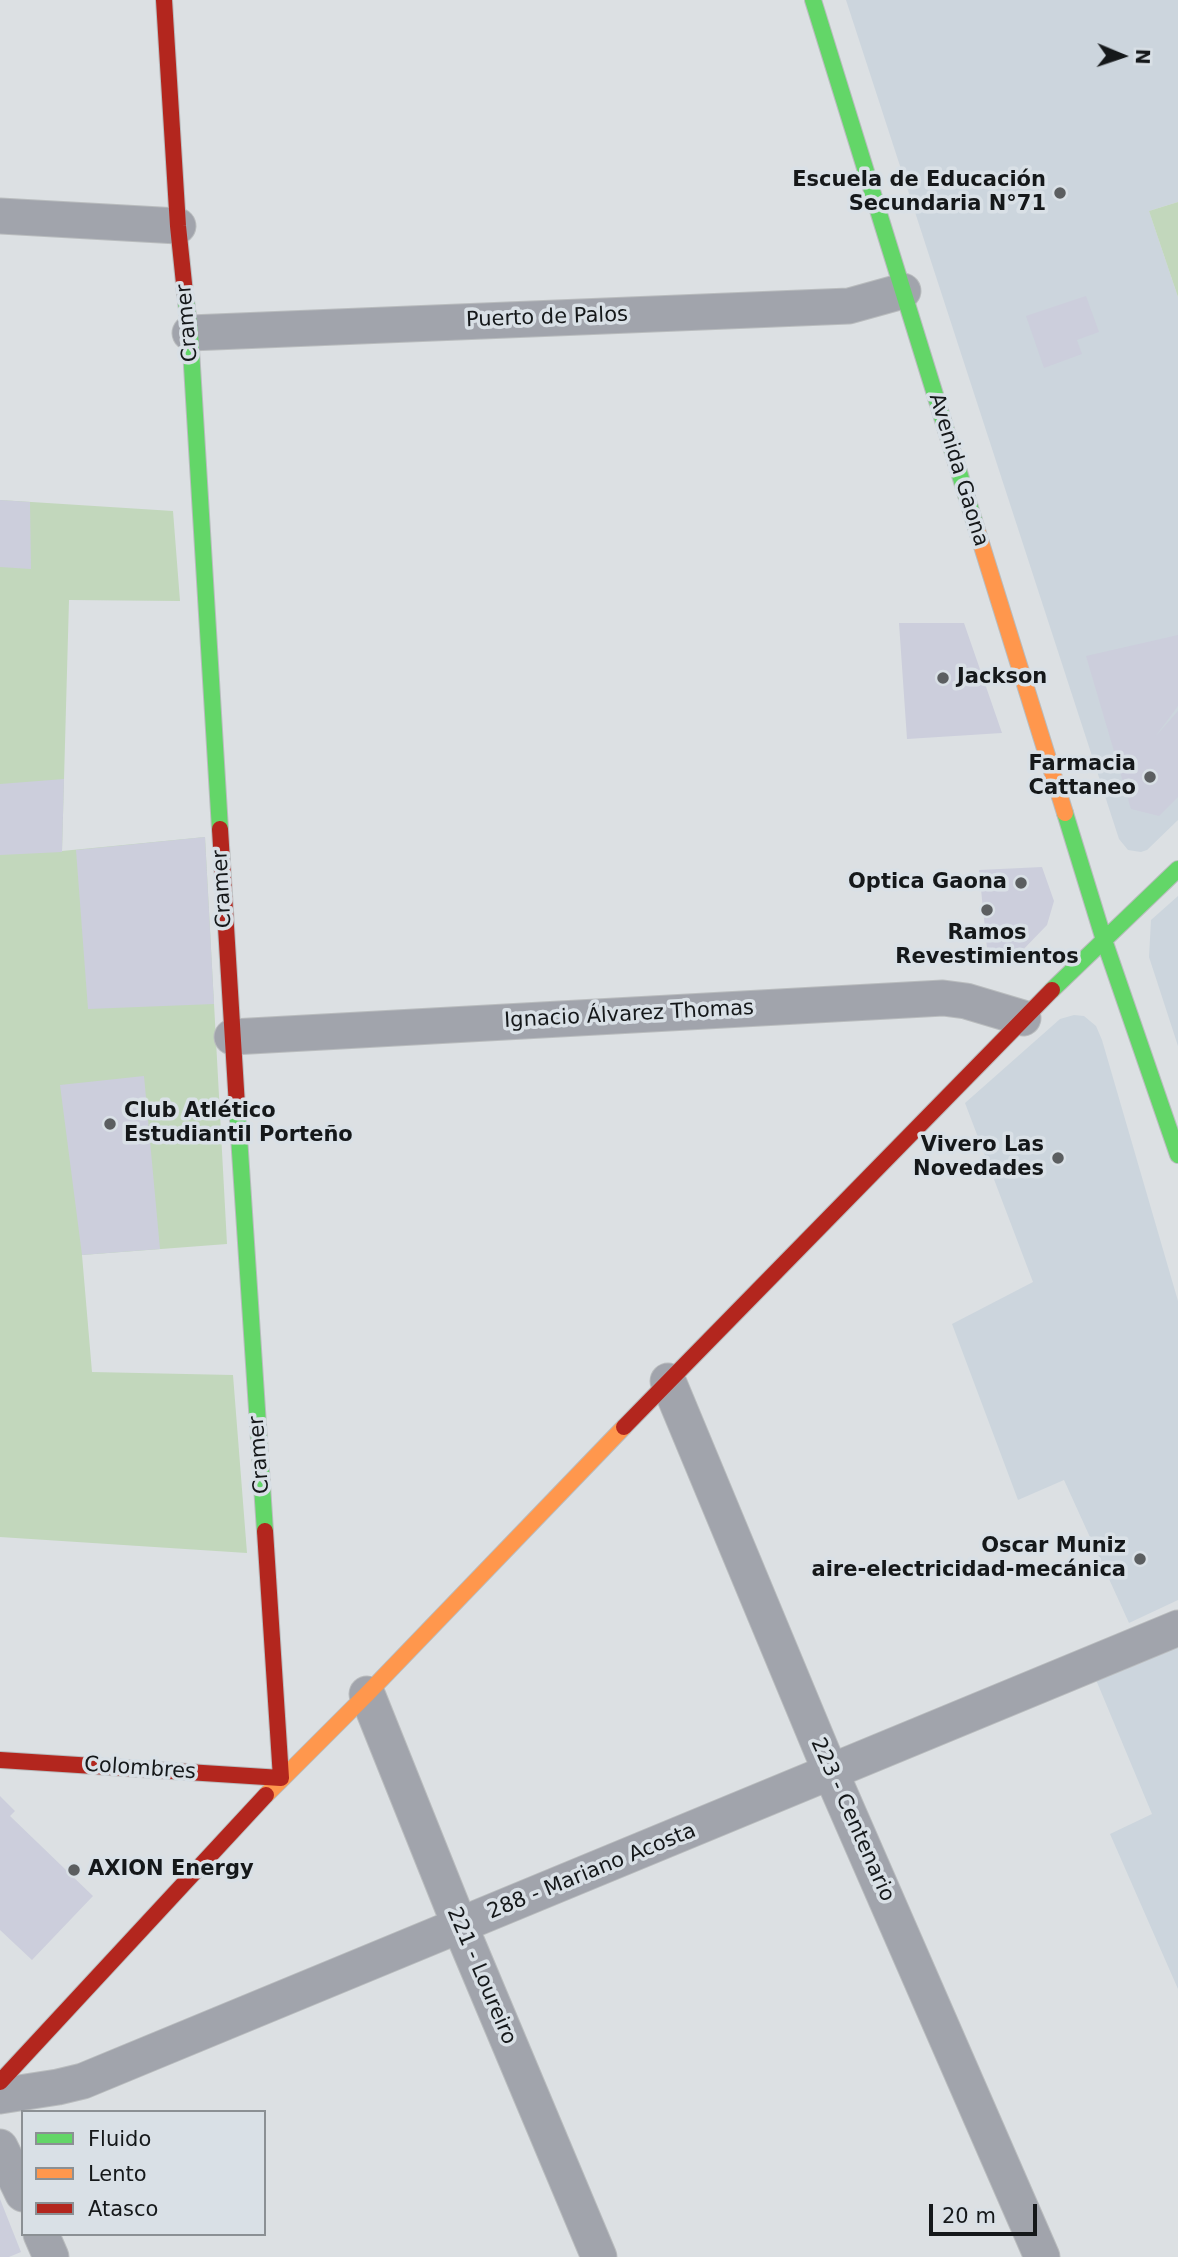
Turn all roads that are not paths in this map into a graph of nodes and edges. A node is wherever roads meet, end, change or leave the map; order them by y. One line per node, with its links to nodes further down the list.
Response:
1 (164, 0): 4 (main road, Cramer)
2 (813, 0): 5 (main road, Avenida Gaona)
3 (0, 216): 4 (street)
4 (178, 226): 6 (main road, Cramer)
5 (903, 291): 6 (street, Puerto de Palos); 8 (main road, Avenida Gaona)
6 (190, 333): 10 (main road, Cramer)
7 (1178, 869): 8 (main road)
8 (1104, 940): 9 (main road); 11 (main road, Avenida Gaona)
9 (1023, 1018): 10 (street, Ignacio Álvarez Thomas); 13 (main road)
10 (232, 1037): 18 (main road, Cramer)
11 (1170, 1104): 12 (main road, Avenida Gaona)
12 (1178, 1155)
13 (668, 1381): 15 (main road); 17 (street, 223 - Centenario)
14 (1178, 1628): 17 (street, 288 - Mariano Acosta)
15 (367, 1694): 18 (main road); 19 (street, 221 - Loureiro)
16 (0, 1759): 18 (main road, Colombres)
17 (831, 1773): 19 (street, 288 - Mariano Acosta); 27 (street, 223 - Centenario)
18 (281, 1778): 20 (main road)
19 (460, 1926): 21 (street, 288 - Mariano Acosta); 26 (street, 221 - Loureiro)
20 (0, 2082)
21 (0, 2096)
22 (0, 2147): 23 (street)
23 (21, 2190)
24 (42, 2236): 25 (street)
25 (51, 2257)
26 (599, 2257)
27 (1042, 2257)

